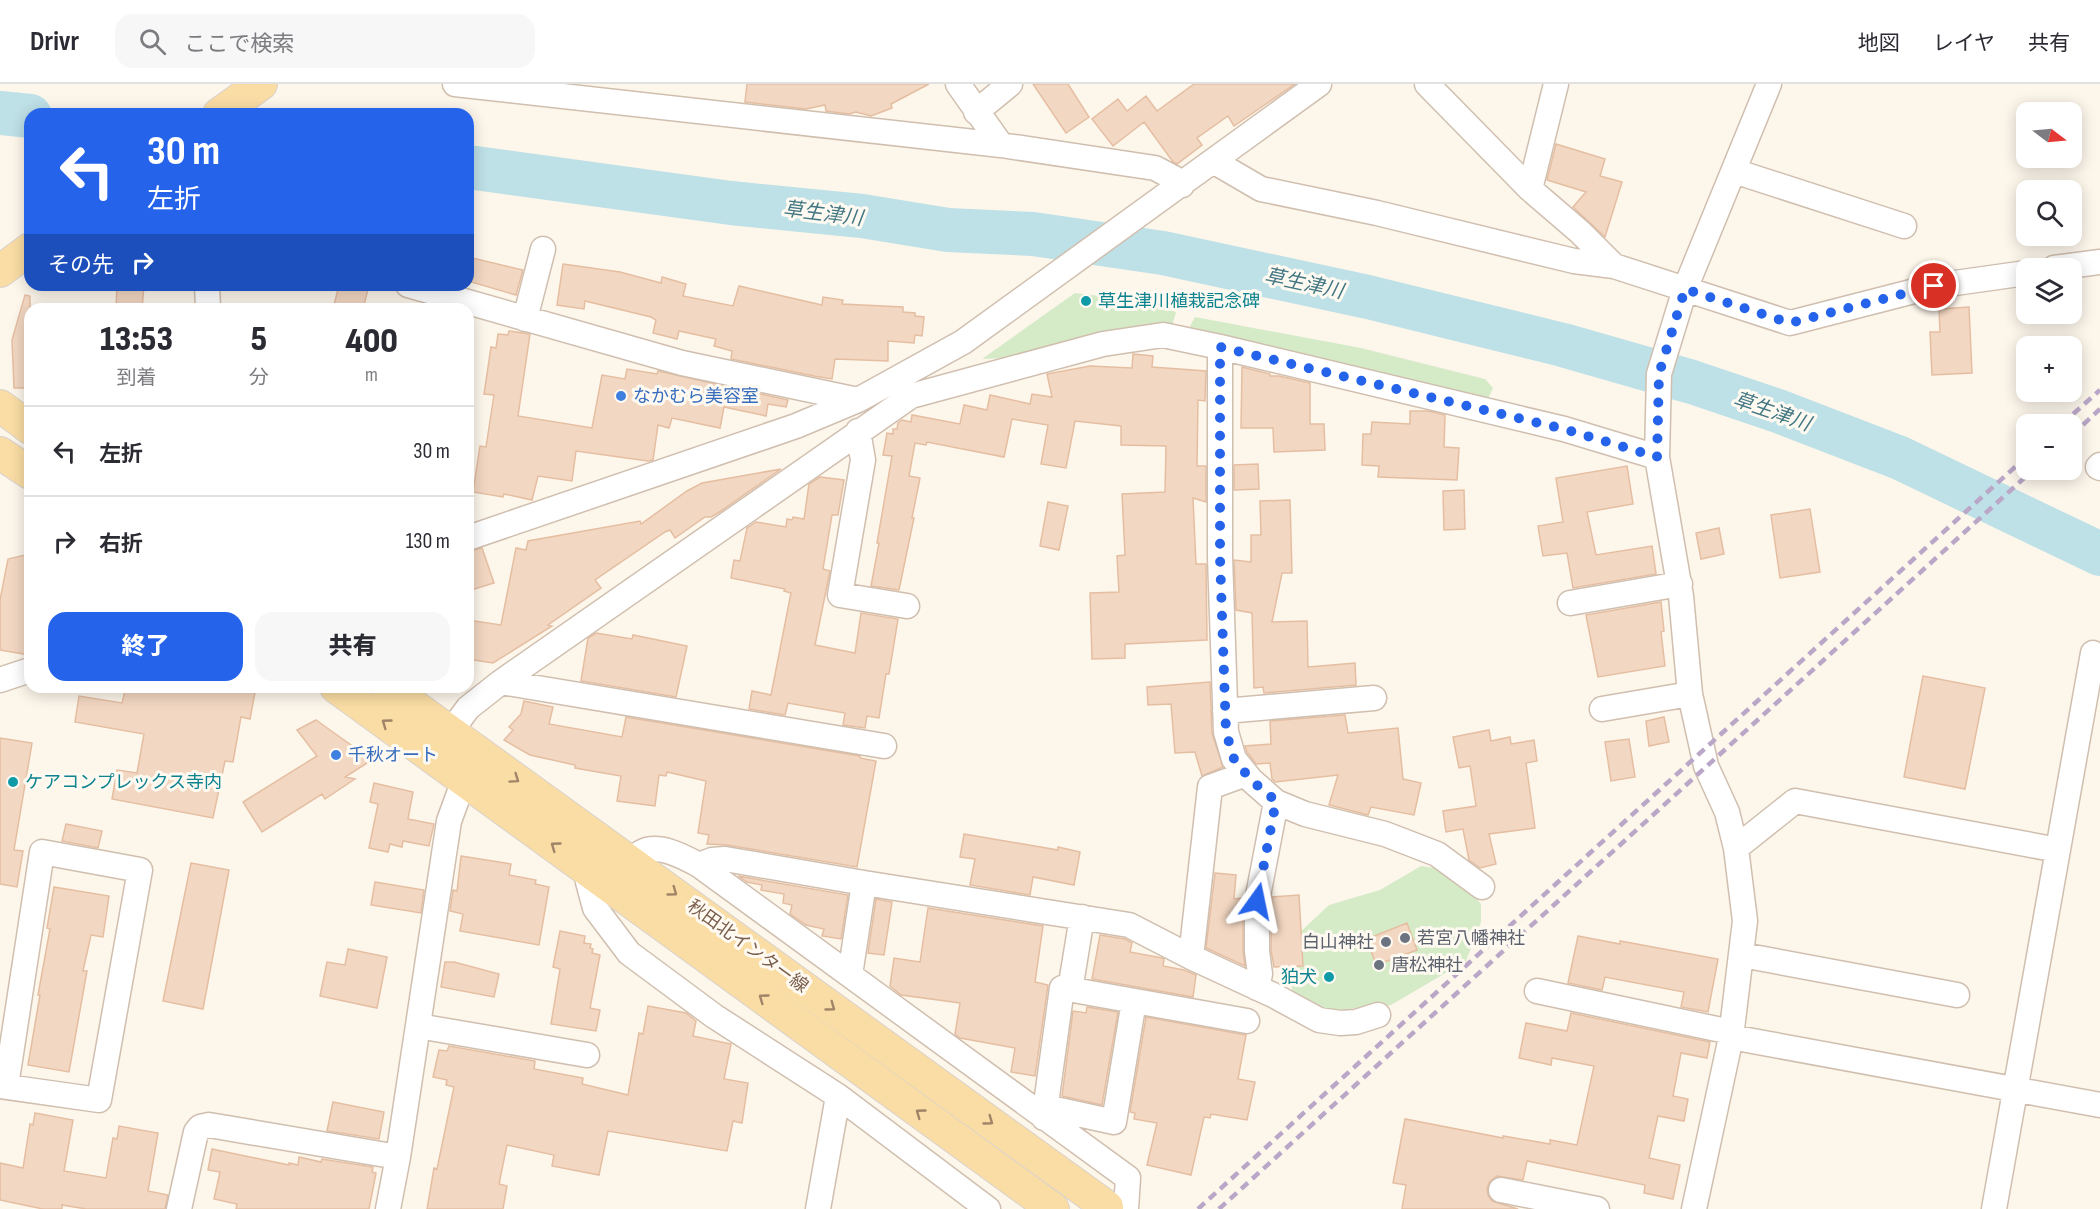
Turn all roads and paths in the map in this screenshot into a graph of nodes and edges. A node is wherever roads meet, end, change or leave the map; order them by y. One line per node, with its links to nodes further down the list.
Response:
1 (455, 84): 11 (street)
2 (958, 84): 10 (street)
3 (1010, 84): 10 (street)
4 (1319, 84): 12 (street)
5 (1427, 84): 15 (street)
6 (1556, 84): 15 (street)
7 (1769, 84): 13 (street)
8 (261, 85): 9 (main road)
9 (228, 108)
10 (976, 112): 11 (street)
11 (1001, 145): 14 (street)
12 (1213, 161): 14 (street); 21 (street)
13 (1734, 171): 16 (street); 25 (street)
14 (1178, 188): 30 (street)
15 (1530, 189): 21 (street)
16 (1904, 226)
17 (543, 249): 28 (street)
18 (24, 253): 22 (main road)
19 (2100, 262): 20 (street)
20 (2082, 264)
21 (1614, 266): 25 (street)
22 (0, 271)
23 (2016, 274): 25 (street)
24 (429, 291): 26 (street)
25 (1683, 297): 36 (street)
26 (470, 303)
27 (474, 304): 28 (street)
28 (525, 319): 32 (street)
29 (1220, 347): 31 (street); 36 (street); 52 (street)
30 (879, 388): 31 (street); 32 (street)
31 (911, 396): 35 (street)
32 (858, 400): 39 (street)
33 (0, 406): 34 (main road)
34 (24, 424)
35 (858, 431): 42 (street); 46 (street)
36 (1657, 449): 40 (street)
37 (0, 453): 38 (main road)
38 (24, 469)
39 (474, 536)
40 (1680, 585): 41 (street); 49 (street)
41 (1570, 603)
42 (907, 606)
43 (2100, 658): 61 (street)
44 (24, 672): 45 (street)
45 (0, 680)
46 (501, 682): 53 (street); 54 (street)
47 (344, 693): 56 (main road, 秋田北インター線, one-way to 47)
48 (396, 693): 53 (main road, 秋田北インター線)
49 (1690, 694): 51 (street); 60 (street)
50 (1374, 698): 52 (street)
51 (1602, 709)
52 (1225, 711): 57 (street)
53 (450, 732): 55 (main road, 秋田北インター線); 56 (street)
54 (884, 746)
55 (480, 754): 58 (street); 62 (main road, 秋田北インター線, one-way to 62)
56 (433, 757): 58 (main road, 秋田北インター線)
57 (1246, 774): 59 (street); 69 (street)
58 (464, 780): 64 (main road, 秋田北インター線, one-way to 58); 78 (street)
59 (1276, 801): 66 (street); 71 (street)
60 (1736, 848): 61 (street); 68 (street)
61 (2058, 850): 82 (street)
62 (630, 861): 63 (street); 88 (main road, 秋田北インター線, one-way to 88)
63 (699, 865): 65 (street); 70 (street)
64 (588, 870): 83 (street); 93 (main road, 秋田北インター線, one-way to 64)
65 (864, 883): 67 (street); 70 (street)
66 (1482, 887)
67 (1082, 917): 69 (street); 72 (street)
68 (1742, 955): 74 (street); 79 (street)
69 (1191, 957): 71 (street)
70 (850, 975): 85 (street)
71 (1257, 988): 76 (street)
72 (1070, 990): 75 (street); 85 (street)
73 (1537, 991): 79 (street)
74 (1957, 995)
75 (1134, 1001): 77 (street); 85 (street)
76 (1378, 1015)
77 (1247, 1021)
78 (418, 1026): 80 (street); 86 (street)
79 (1731, 1034): 82 (street); 95 (street)
80 (587, 1054)
81 (3, 1086): 81 (street)
82 (2016, 1088): 84 (street); 96 (street)
83 (838, 1096): 91 (street); 92 (street)
84 (2100, 1104)
85 (1045, 1112): 88 (street)
86 (398, 1157): 89 (street); 90 (street)
87 (1501, 1190): 94 (street)
88 (1116, 1208)
89 (179, 1209)
90 (388, 1209)
91 (818, 1209)
92 (988, 1209)
93 (1053, 1209)
94 (1597, 1209)
95 (1694, 1209)
96 (1994, 1209)

